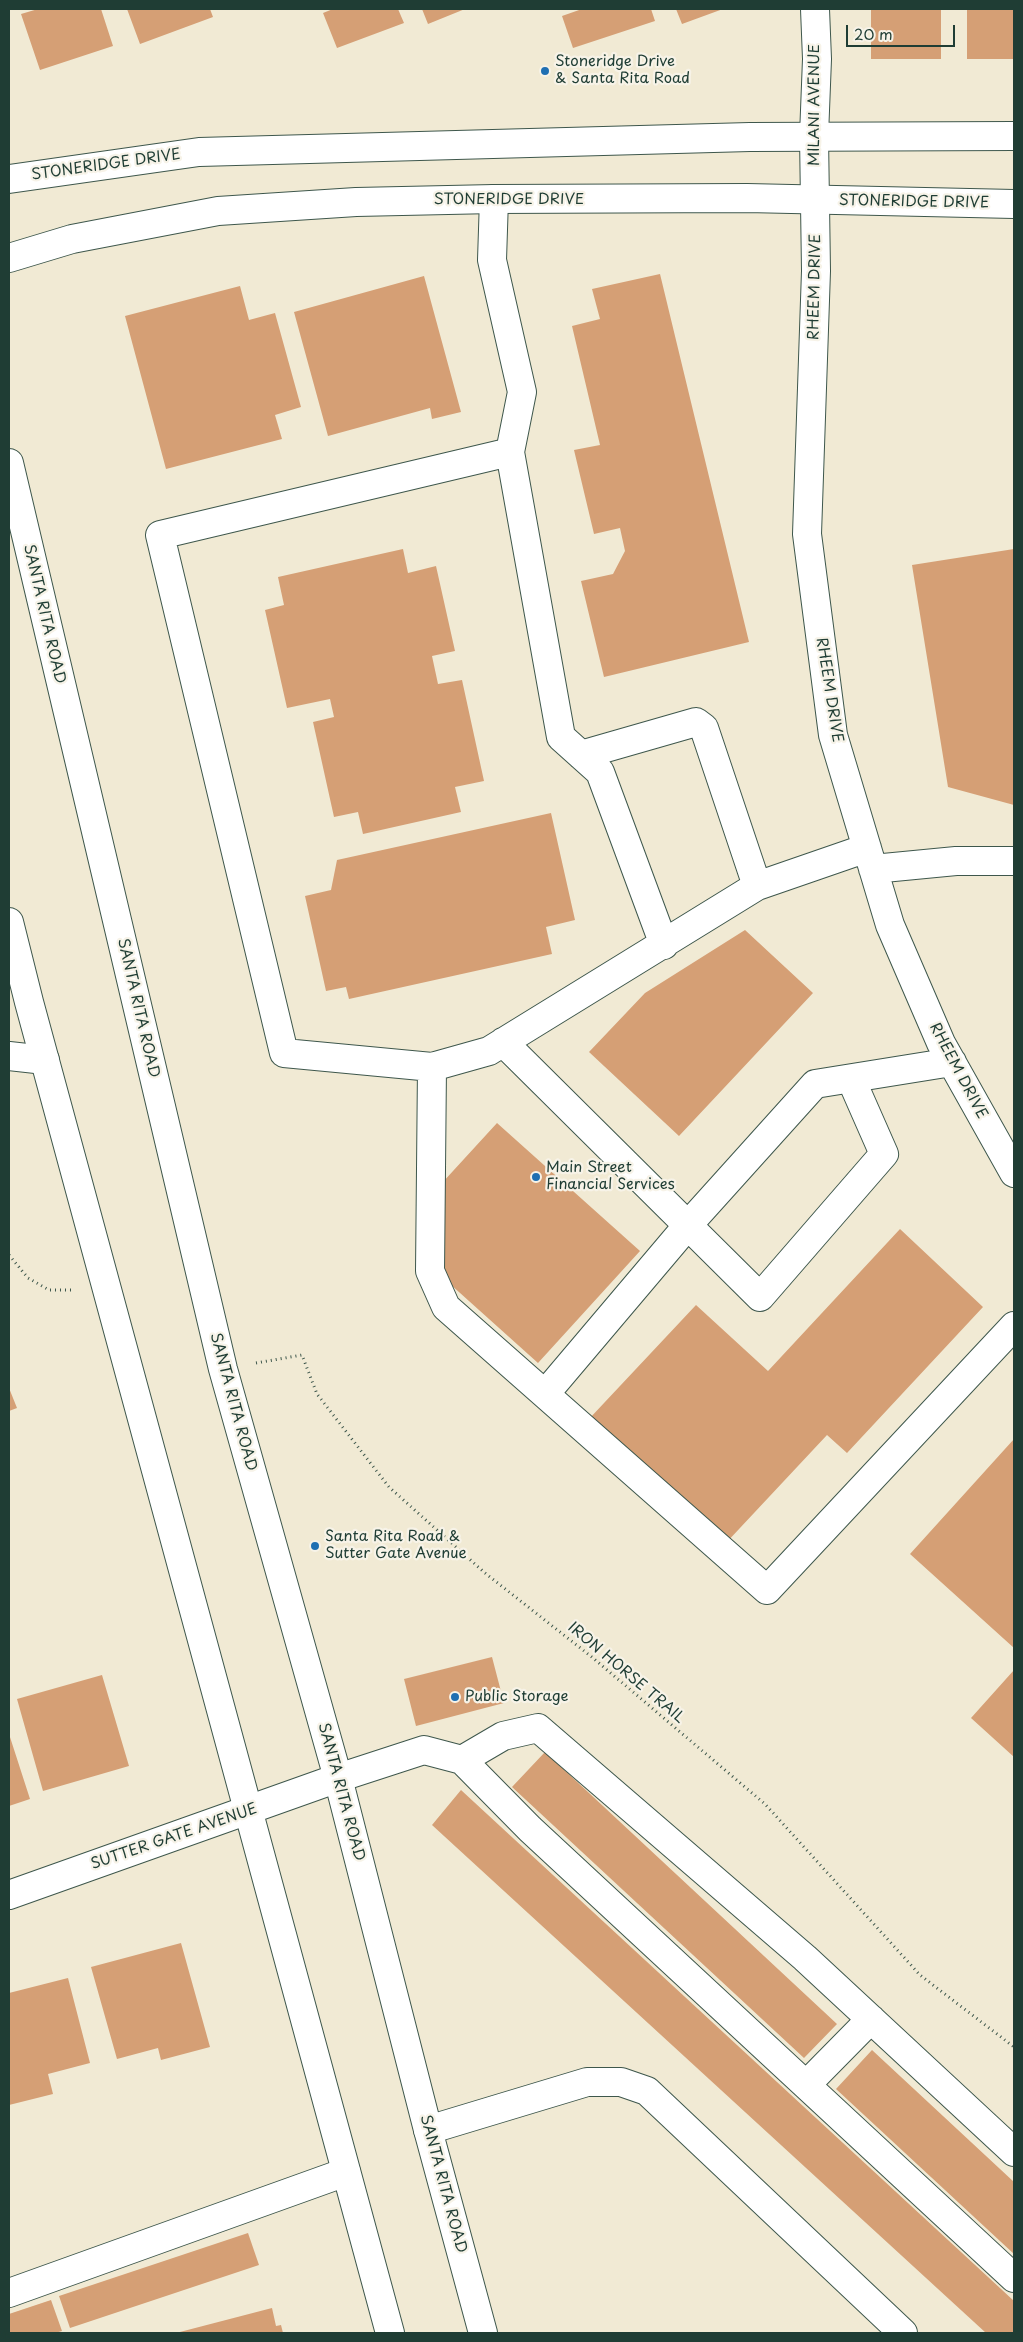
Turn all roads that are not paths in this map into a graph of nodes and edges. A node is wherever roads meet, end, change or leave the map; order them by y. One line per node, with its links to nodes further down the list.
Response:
1 (815, 9): 2 (main road, MILANI AVENUE)
2 (814, 136): 3 (main road, STONERIDGE DRIVE); 4 (main road, STONERIDGE DRIVE); 6 (main road, MILANI AVENUE)
3 (1014, 136)
4 (9, 179)
5 (494, 199): 6 (main road, STONERIDGE DRIVE); 8 (main road, STONERIDGE DRIVE); 9 (main road)
6 (815, 201): 7 (main road, STONERIDGE DRIVE); 12 (main road, RHEEM DRIVE)
7 (1014, 204)
8 (9, 258)
9 (510, 452): 11 (main road); 21 (main road)
10 (9, 463): 28 (main road, SANTA RITA ROAD)
11 (581, 755): 14 (main road); 16 (main road)
12 (870, 858): 13 (main road); 14 (main road); 20 (main road, RHEEM DRIVE)
13 (1014, 861)
14 (756, 886): 16 (main road)
15 (9, 922): 19 (main road)
16 (664, 945): 17 (main road)
17 (503, 1042): 21 (main road); 24 (main road)
18 (9, 1056): 19 (main road)
19 (45, 1060): 29 (main road)
20 (952, 1062): 22 (main road); 23 (main road, RHEEM DRIVE)
21 (432, 1067): 26 (main road)
22 (851, 1079): 24 (main road); 24 (main road)
23 (1011, 1161)
24 (688, 1225): 26 (main road)
25 (1014, 1326): 26 (main road)
26 (545, 1394)
27 (462, 1760): 28 (main road, SUTTER GATE AVENUE); 31 (main road); 32 (main road)
28 (338, 1778): 29 (main road, SUTTER GATE AVENUE); 33 (main road, SANTA RITA ROAD)
29 (248, 1811): 30 (main road, SUTTER GATE AVENUE); 35 (main road)
30 (9, 1895)
31 (871, 2019): 32 (main road); 34 (main road)
32 (806, 2085): 36 (main road)
33 (428, 2130): 39 (main road, SANTA RITA ROAD); 40 (main road)
34 (1014, 2152)
35 (346, 2172): 37 (main road); 38 (main road)
36 (1014, 2278)
37 (9, 2292)
38 (390, 2333)
39 (483, 2333)
40 (903, 2333)

